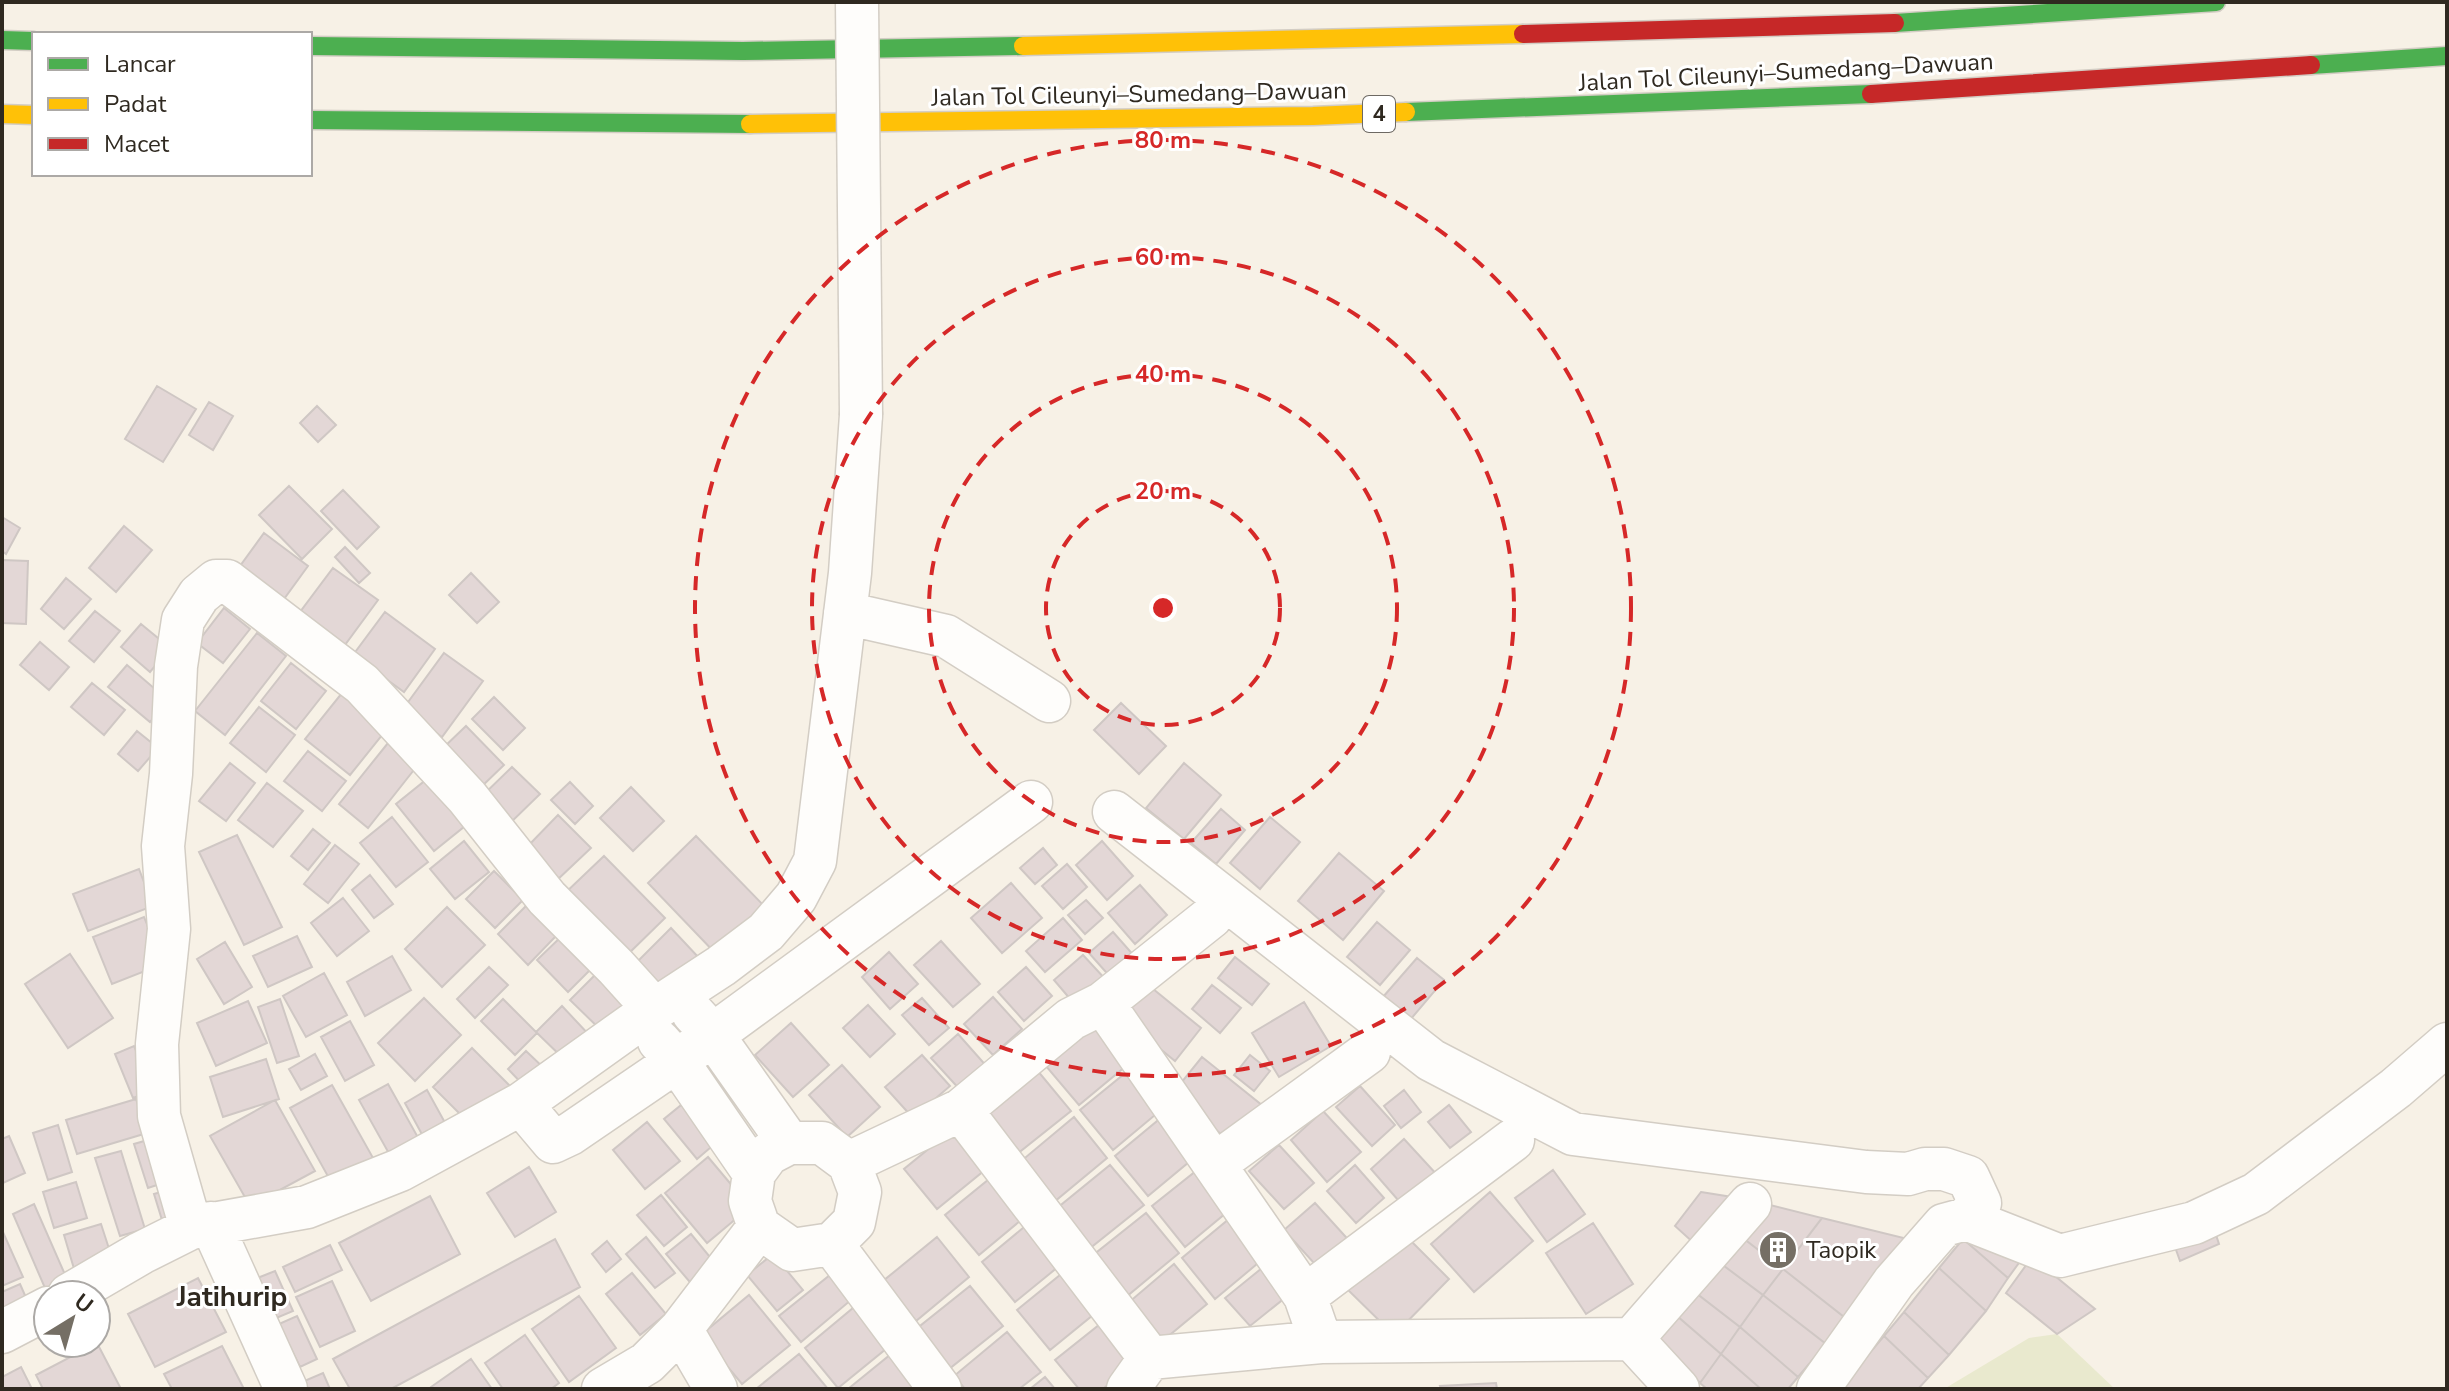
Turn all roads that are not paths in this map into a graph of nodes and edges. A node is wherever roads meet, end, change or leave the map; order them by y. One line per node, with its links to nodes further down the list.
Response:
1 (857, 2): 10 (street, bridge)
2 (2216, 2): 5 (highway, Jalan Tol Cileunyi–Sumedang–Dawuan)
3 (2, 40): 4 (highway)
4 (32, 41)
5 (312, 46)
6 (2447, 56): 9 (highway, Jalan Tol Cileunyi–Sumedang–Dawuan / 4)
7 (2, 114): 8 (highway)
8 (32, 115)
9 (312, 120)
10 (845, 613): 11 (street); 16 (street)
11 (1049, 701)
12 (1031, 802): 17 (street)
13 (1114, 812): 29 (street)
14 (1211, 917): 15 (street)
15 (1103, 1003): 22 (street); 26 (street)
16 (656, 1008): 17 (street); 20 (street); 21 (street); 30 (street)
17 (712, 1034): 20 (street); 24 (street)
18 (2447, 1044): 29 (street)
19 (1369, 1052): 26 (street)
20 (677, 1061): 21 (street); 27 (street)
21 (521, 1104): 30 (street)
22 (961, 1110): 25 (street); 40 (street)
23 (1513, 1140): 34 (street)
24 (789, 1143): 25 (street); 27 (street)
25 (849, 1163): 32 (street)
26 (1215, 1164): 34 (street)
27 (754, 1173): 31 (street)
28 (1750, 1204): 38 (street)
29 (1966, 1219): 47 (street)
30 (201, 1225): 33 (street); 42 (street)
31 (759, 1227): 32 (street); 36 (street)
32 (832, 1244): 45 (street)
33 (96, 1279)
34 (1305, 1296): 39 (street)
35 (32, 1316): 37 (street)
36 (681, 1329): 41 (street); 44 (street)
37 (2, 1332)
38 (1632, 1339): 39 (street); 46 (street)
39 (1321, 1342): 40 (street)
40 (1139, 1374)
41 (654, 1376): 43 (street)
42 (286, 1389)
43 (603, 1389)
44 (716, 1389)
45 (940, 1389)
46 (1678, 1389)
47 (1818, 1389)

